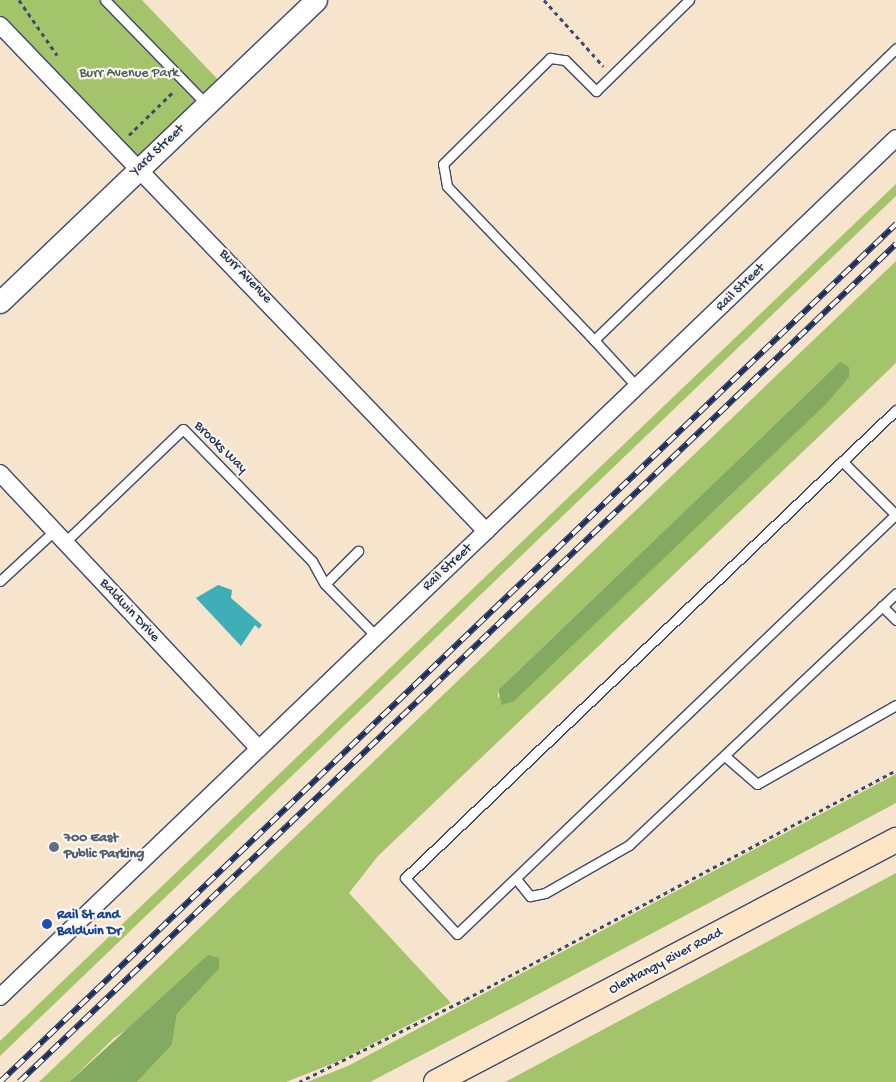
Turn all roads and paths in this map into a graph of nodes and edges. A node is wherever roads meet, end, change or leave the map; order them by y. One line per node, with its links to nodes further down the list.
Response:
1 (18, 0): 8 (path)
2 (105, 0): 10 (lane)
3 (316, 0): 11 (street, Yard Street)
4 (544, 0): 9 (path)
5 (690, 0): 9 (lane)
6 (0, 26): 15 (street, Burr Avenue)
7 (896, 48): 18 (lane)
8 (59, 58)
9 (612, 76): 18 (lane)
10 (183, 82): 11 (lane); 13 (path)
11 (207, 105): 16 (street, Yard Street)
12 (126, 126): 13 (path)
13 (132, 132): 15 (path)
14 (896, 138): 19 (street, Rail Street)
15 (115, 146): 16 (street, Burr Avenue)
16 (140, 169): 17 (street, Yard Street); 24 (street, Burr Avenue)
17 (0, 302)
18 (594, 340): 19 (lane)
19 (639, 388): 24 (street, Rail Street)
20 (896, 410): 21 (lane)
21 (842, 461): 23 (lane); 38 (lane)
22 (0, 474): 25 (street, Baldwin Drive)
23 (896, 515): 38 (lane)
24 (486, 532): 32 (street, Rail Street)
25 (59, 537): 27 (lane); 28 (lane, Brooks Way); 34 (street, Baldwin Drive)
26 (358, 551): 28 (lane)
27 (0, 581)
28 (325, 584): 32 (lane)
29 (896, 594): 30 (lane)
30 (882, 606): 31 (lane); 35 (lane)
31 (896, 620)
32 (376, 636): 34 (street, Rail Street)
33 (896, 704): 35 (lane)
34 (259, 749): 39 (street, Rail Street)
35 (726, 757): 38 (lane)
36 (896, 770): 40 (path)
37 (896, 840): 41 (main road, Olentangy River Road)
38 (517, 880)
39 (0, 997)
40 (299, 1082)
41 (436, 1082)

